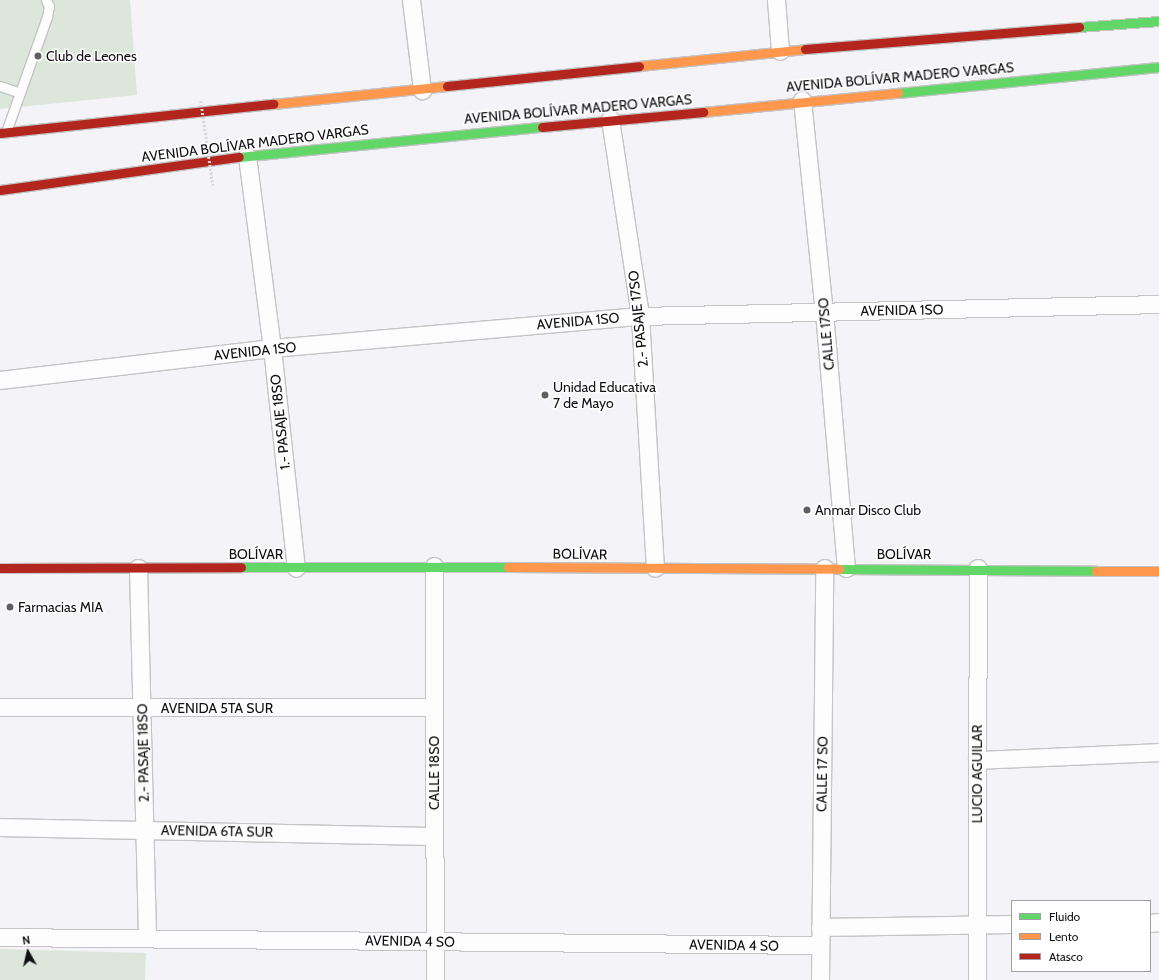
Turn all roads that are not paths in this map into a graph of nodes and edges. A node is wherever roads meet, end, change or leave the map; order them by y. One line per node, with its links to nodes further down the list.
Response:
1 (46, 0): 9 (lane)
2 (411, 0): 8 (street)
3 (776, 0): 5 (street)
4 (1159, 21): 5 (main road)
5 (780, 51): 8 (main road)
6 (1159, 67): 10 (main road, AVENIDA BOLÍVAR MADERO VARGAS)
7 (0, 86): 9 (lane)
8 (422, 90): 12 (main road)
9 (20, 93): 12 (lane)
10 (802, 100): 11 (main road, AVENIDA BOLÍVAR MADERO VARGAS); 16 (street, CALLE 17SO)
11 (610, 119): 13 (main road, AVENIDA BOLÍVAR MADERO VARGAS); 17 (street, 2.- PASAJE 17SO)
12 (3, 132)
13 (247, 156): 14 (main road, AVENIDA BOLÍVAR MADERO VARGAS); 18 (street, 1.- PASAJE 18SO)
14 (0, 190)
15 (1159, 304): 16 (street, AVENIDA 1SO)
16 (824, 312): 17 (street, AVENIDA 1SO); 26 (street, CALLE 17SO)
17 (640, 316): 18 (street, AVENIDA 1SO); 24 (street, 2.- PASAJE 17SO)
18 (272, 348): 19 (street, AVENIDA 1SO); 23 (street, 1.- PASAJE 18SO)
19 (0, 380)
20 (434, 566): 23 (main road, BOLÍVAR); 24 (main road, BOLÍVAR); 30 (street, CALLE 18SO)
21 (0, 568): 22 (main road, BOLÍVAR)
22 (138, 568): 23 (main road, BOLÍVAR); 31 (street, 2.- PASAJE 18SO)
23 (296, 568)
24 (655, 568): 25 (main road, BOLÍVAR)
25 (824, 568): 26 (main road, BOLÍVAR); 39 (street, CALLE 17 SO)
26 (846, 568): 27 (main road, BOLÍVAR)
27 (978, 568): 28 (main road, BOLÍVAR); 33 (street, LUCIO AGUILAR)
28 (1159, 571)
29 (0, 707): 31 (street, AVENIDA 5TA SUR)
30 (434, 707): 31 (street, AVENIDA 5TA SUR); 36 (street, CALLE 18SO)
31 (142, 709): 35 (street, 2.- PASAJE 18SO)
32 (1159, 752): 33 (street)
33 (977, 760): 38 (street, LUCIO AGUILAR)
34 (0, 827): 35 (street, AVENIDA 6TA SUR)
35 (144, 830): 36 (street, AVENIDA 6TA SUR); 41 (street, 2.- PASAJE 18SO)
36 (434, 836): 42 (street, CALLE 18SO)
37 (1011, 924): 38 (street)
38 (977, 925): 39 (street); 46 (street, LUCIO AGUILAR)
39 (820, 927): 43 (street, CALLE 17 SO)
40 (0, 936): 41 (street, AVENIDA 4 SO)
41 (147, 938): 42 (street, AVENIDA 4 SO)
42 (435, 941): 43 (street, AVENIDA 4 SO); 44 (street, CALLE 18SO)
43 (820, 945): 45 (street, CALLE 17 SO)
44 (435, 980)
45 (820, 980)
46 (977, 980)

